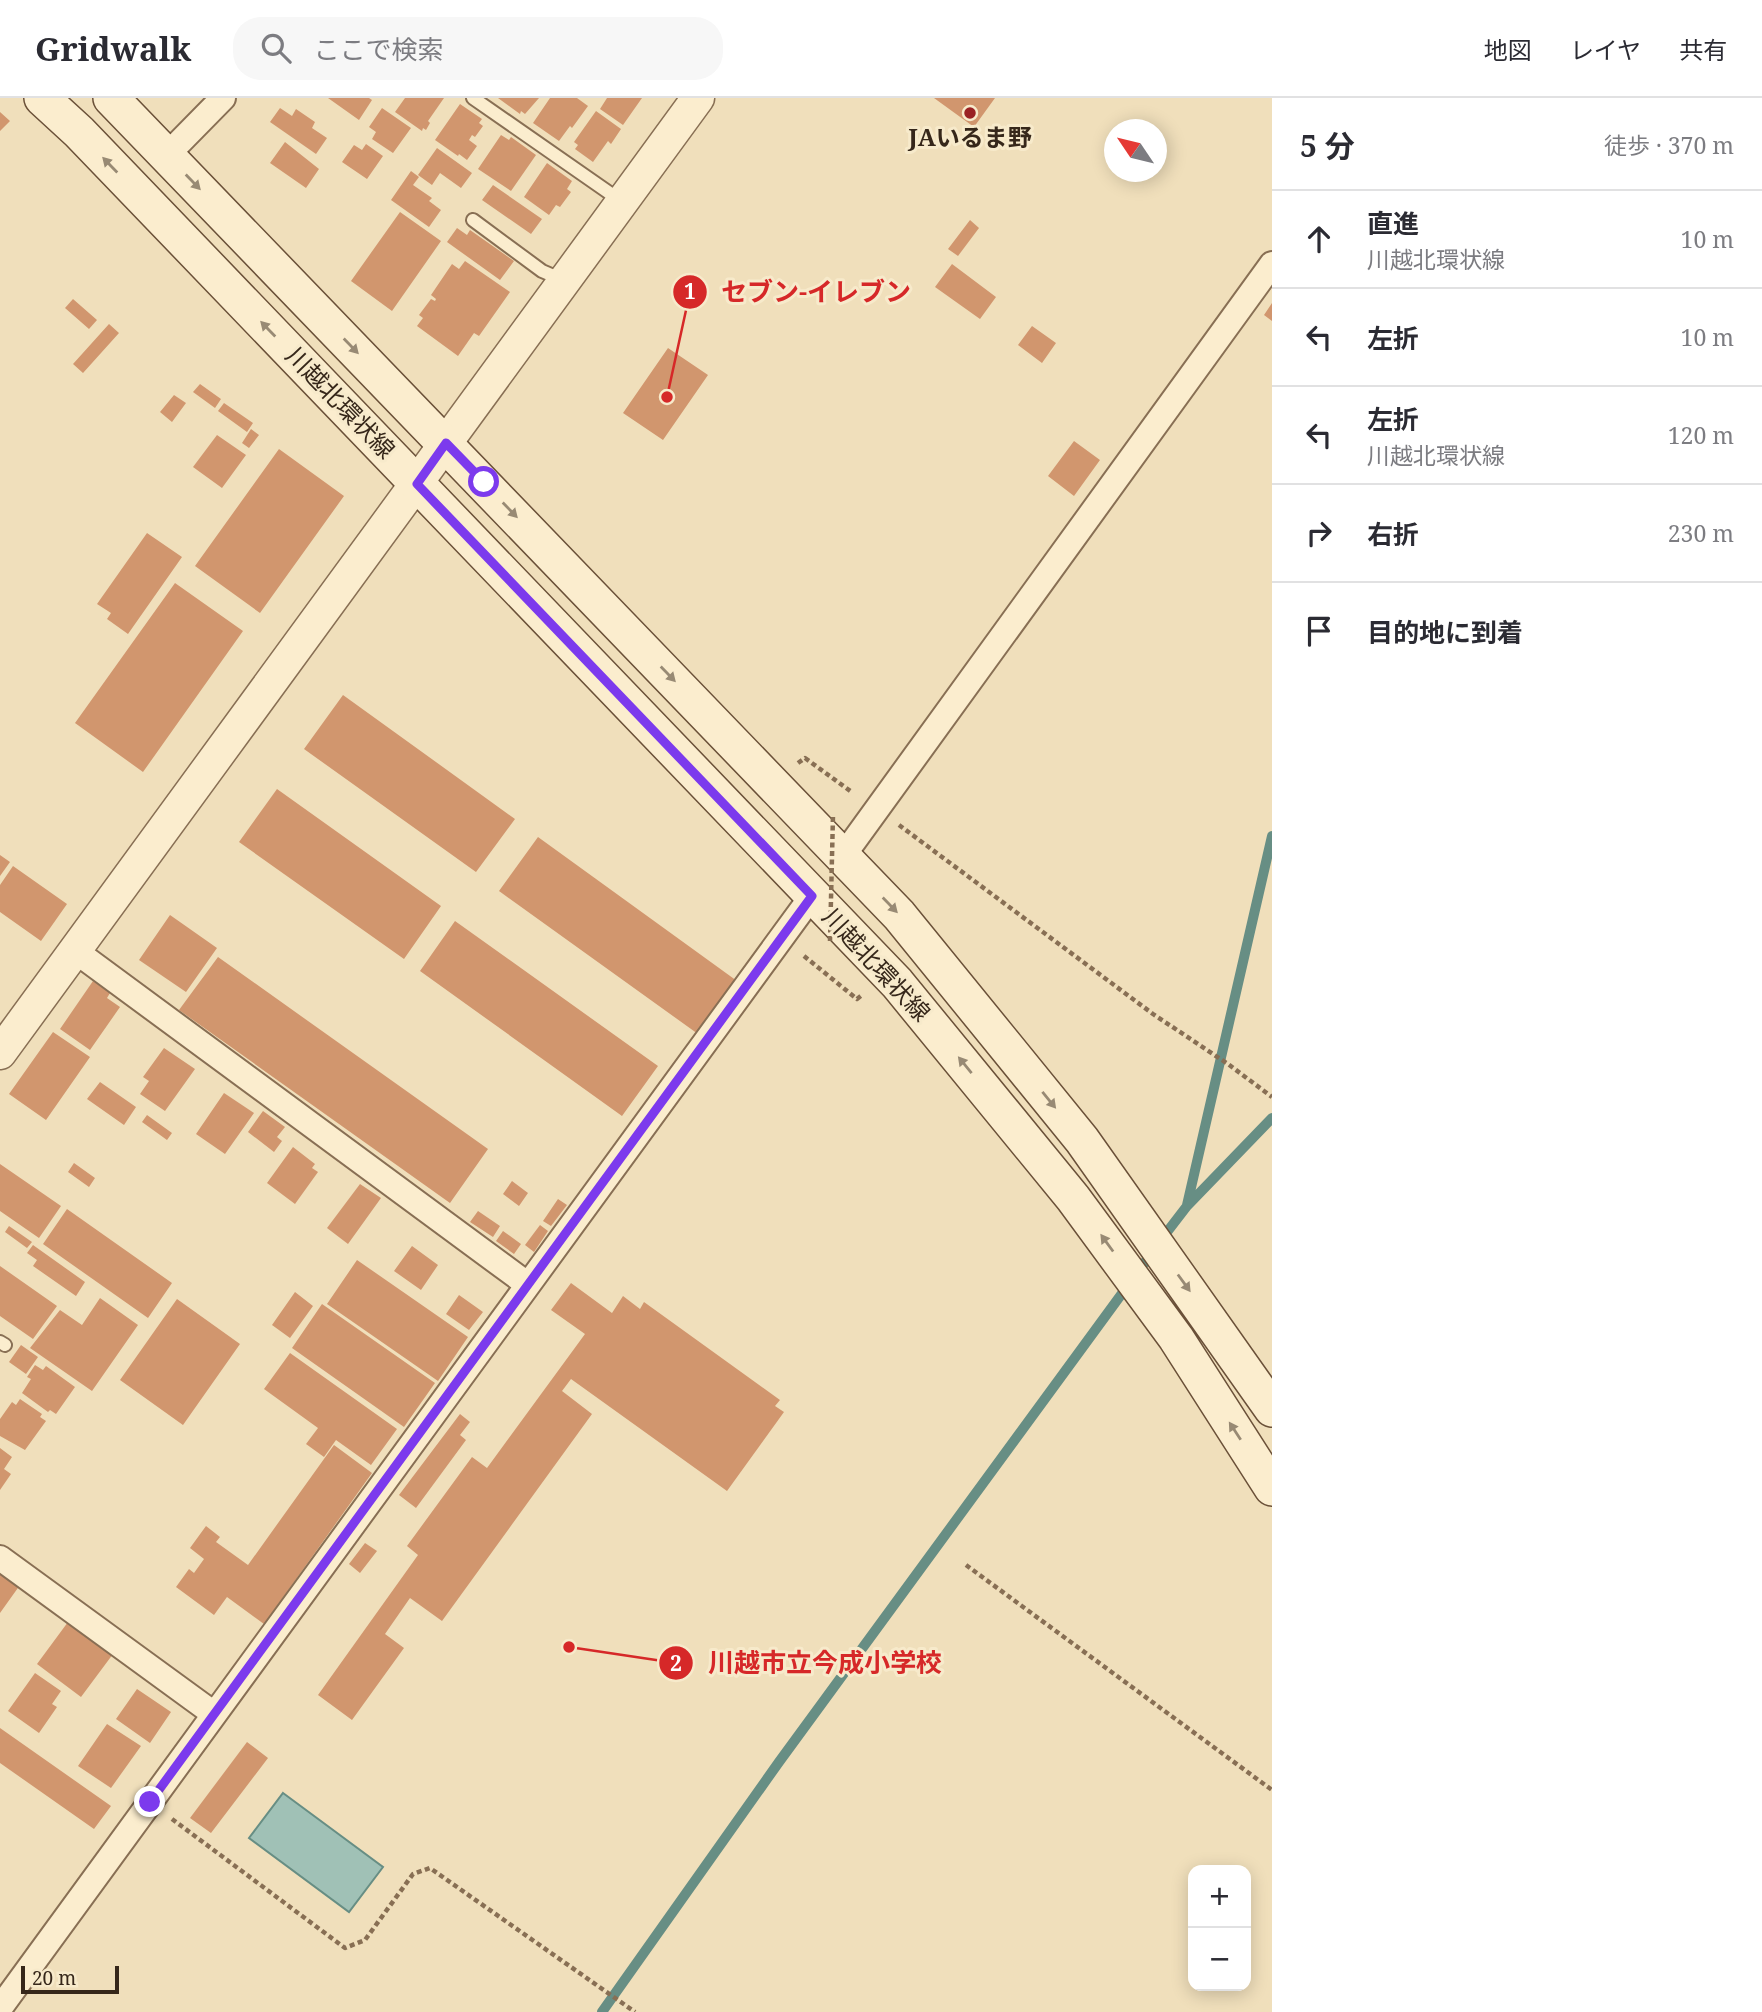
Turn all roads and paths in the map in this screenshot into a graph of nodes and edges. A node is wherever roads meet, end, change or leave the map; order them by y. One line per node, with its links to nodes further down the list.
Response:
1 (42, 98): 12 (main road, 川越北環状線, one-way to 1)
2 (111, 98): 6 (main road, 川越北環状線)
3 (223, 98): 6 (street)
4 (473, 98): 7 (lane)
5 (695, 99): 7 (street)
6 (167, 155): 11 (main road, 川越北環状線, one-way to 11)
7 (621, 201): 10 (street)
8 (473, 220): 10 (lane)
9 (1272, 264): 14 (street)
10 (563, 280): 11 (street)
11 (446, 443): 12 (street); 16 (main road, 川越北環状線, one-way to 16)
12 (417, 484): 17 (main road, 川越北環状線); 19 (street)
13 (805, 758): 14 (path)
14 (868, 803): 16 (street); 23 (path)
15 (833, 815): 18 (path, bridge)
16 (843, 856): 25 (main road, 川越北環状線, one-way to 25)
17 (812, 896): 24 (street); 26 (main road, 川越北環状線, one-way to 17)
18 (830, 941)
19 (74, 950): 22 (street); 24 (street)
20 (804, 956): 21 (path)
21 (857, 999)
22 (0, 1053)
23 (1272, 1097)
24 (527, 1284): 29 (street)
25 (1272, 1409)
26 (1272, 1488)
27 (0, 1558): 29 (street)
28 (966, 1565): 30 (path)
29 (214, 1714): 31 (street)
30 (1272, 1790)
31 (150, 1802): 32 (street); 33 (path)
32 (0, 2008)
33 (635, 2012)

